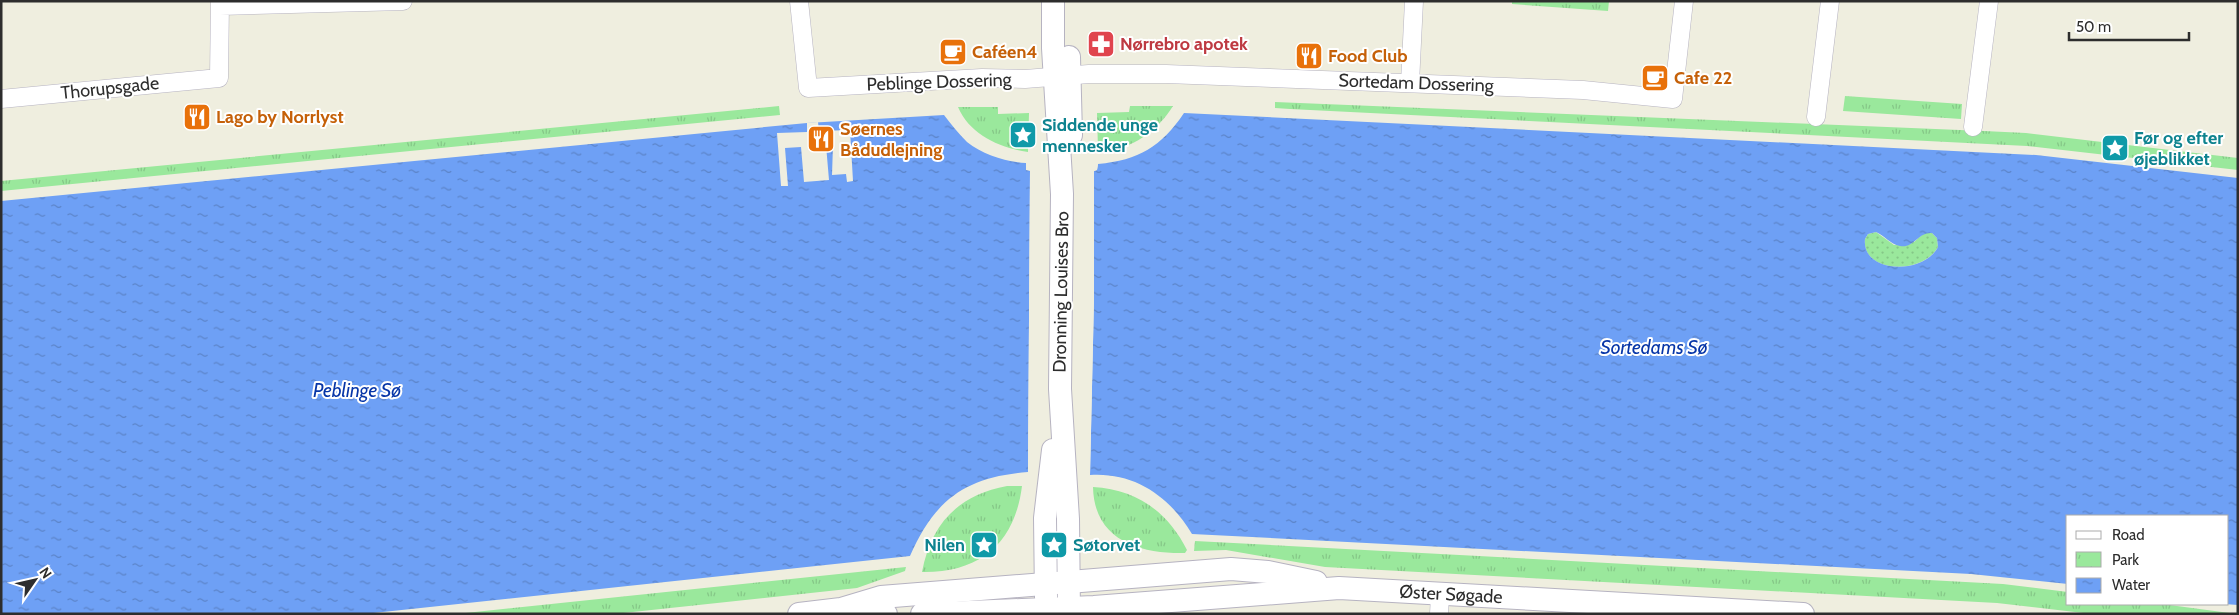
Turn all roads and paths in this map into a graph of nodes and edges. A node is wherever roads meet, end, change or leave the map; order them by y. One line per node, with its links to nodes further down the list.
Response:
1 (403, 1): 9 (street)
2 (799, 1): 10 (street, Peblinge Dossering)
3 (1053, 1): 10 (street)
4 (1063, 1): 10 (street)
5 (1414, 1): 11 (street)
6 (1684, 1): 11 (street, Sortedam Dossering)
7 (1830, 1): 13 (street)
8 (1990, 1): 14 (street)
9 (220, 4): 12 (street, Thorupsgade)
10 (1062, 76): 11 (street, Sortedam Dossering); 15 (street, Dronning Louises Bro)
11 (1410, 83)
12 (1, 99)
13 (1816, 117)
14 (1973, 127)
15 (1060, 389): 17 (street, Dronning Louises Bro); 18 (street, Dronning Louises Bro)
16 (1203, 571): 17 (street); 19 (street); 21 (street)
17 (1070, 581): 18 (street); 24 (street, Dronning Louises Bro)
18 (1045, 584): 22 (street); 23 (street, Dronning Louises Bro)
19 (1339, 588): 20 (street, Øster Søgade); 21 (street)
20 (1439, 604): 28 (street, Øster Søgade)
21 (1209, 605): 24 (street)
22 (841, 609): 25 (street); 26 (street)
23 (1046, 611): 24 (street); 27 (street)
24 (1069, 611)
25 (799, 614)
26 (886, 614)
27 (922, 614)
28 (1802, 614)

